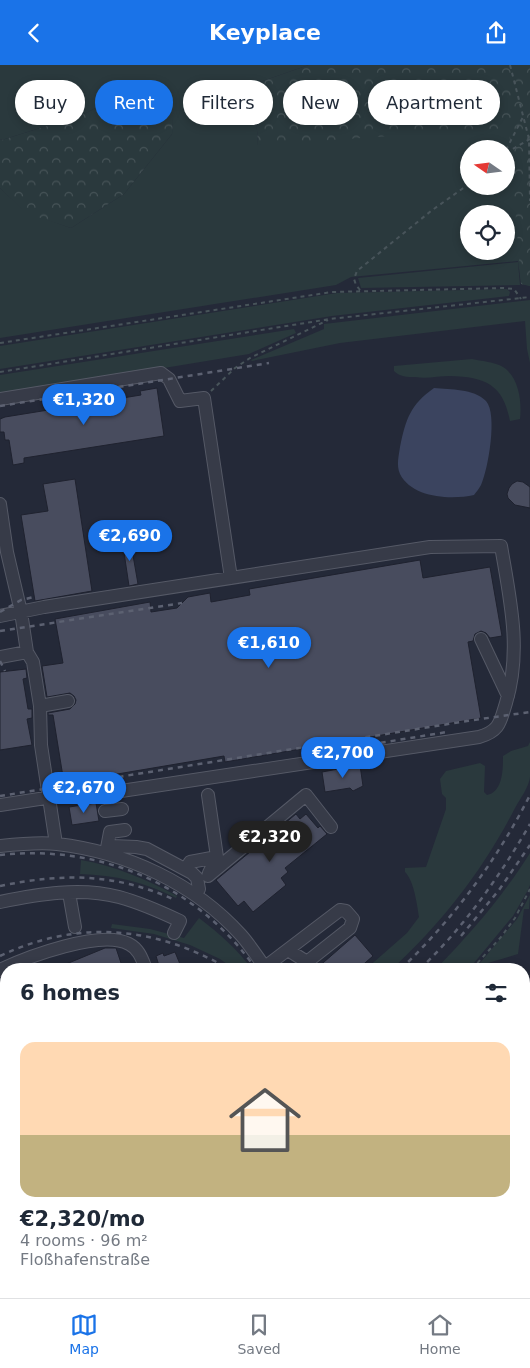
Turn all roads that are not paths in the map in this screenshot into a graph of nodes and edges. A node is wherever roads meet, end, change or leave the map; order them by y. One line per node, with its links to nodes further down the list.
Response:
1 (0, 399): 3 (street)
2 (0, 504): 4 (street)
3 (232, 578): 4 (street); 9 (street)
4 (21, 612): 5 (street); 7 (street)
5 (0, 616)
6 (482, 639): 9 (street)
7 (27, 653): 8 (street); 11 (street)
8 (0, 657)
9 (508, 696): 13 (street)
10 (68, 701): 11 (street)
11 (40, 706): 13 (street)
12 (208, 795): 22 (street)
13 (48, 797): 14 (street); 19 (street)
14 (0, 805)
15 (122, 809): 16 (street)
16 (105, 811)
17 (331, 827): 24 (street)
18 (125, 830): 21 (street)
19 (56, 844): 20 (street); 21 (street)
20 (0, 846)
21 (107, 854): 23 (street); 25 (street)
22 (216, 857): 23 (street); 24 (street)
23 (186, 869): 25 (street)
24 (208, 876): 25 (street)
25 (197, 892): 33 (street)
26 (69, 893): 27 (street); 28 (street); 29 (street)
27 (0, 902)
28 (75, 927)
29 (174, 933)
30 (288, 950): 30 (street); 34 (street)
31 (14, 963): 32 (street)
32 (143, 963)
33 (261, 963)
34 (271, 963)

